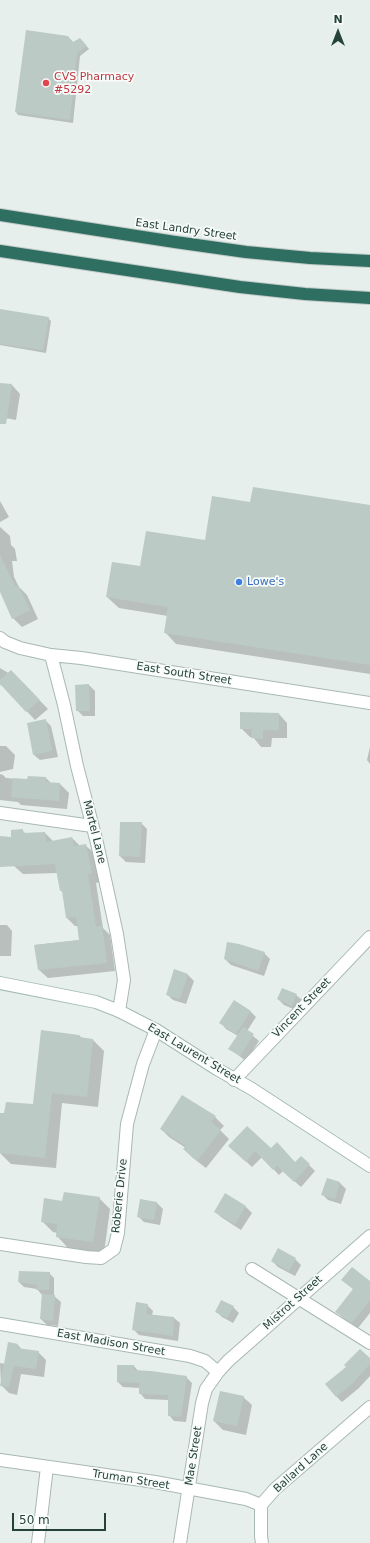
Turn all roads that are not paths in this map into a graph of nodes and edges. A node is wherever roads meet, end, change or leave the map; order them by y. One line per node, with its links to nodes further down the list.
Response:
1 (0, 215): 3 (highway, East Landry Street)
2 (0, 251): 4 (highway)
3 (370, 261)
4 (370, 298)
5 (0, 638): 6 (street, East South Street)
6 (52, 655): 7 (street, East South Street); 9 (street, Martel Lane)
7 (370, 703)
8 (0, 813): 9 (street)
9 (92, 826): 12 (street, Martel Lane)
10 (370, 937): 14 (street, Vincent Street)
11 (0, 984): 12 (street, East Laurent Street)
12 (119, 1011): 13 (street, East Laurent Street)
13 (156, 1030): 14 (street, East Laurent Street); 17 (street, Roberie Drive)
14 (234, 1080): 15 (street, East Laurent Street)
15 (370, 1166)
16 (370, 1236): 19 (street, Mistrot Street)
17 (0, 1244)
18 (252, 1269): 19 (street)
19 (299, 1299): 21 (street); 22 (street, Mistrot Street)
20 (0, 1324): 22 (street, East Madison Street)
21 (370, 1343)
22 (218, 1372): 26 (street, Mae Street)
23 (370, 1407): 27 (street, Ballard Lane)
24 (0, 1460): 25 (street, Truman Street)
25 (47, 1467): 26 (street, Truman Street); 28 (street)
26 (188, 1490): 27 (street, Truman Street); 29 (street, Mae Street)
27 (262, 1505): 30 (street)
28 (38, 1543)
29 (180, 1543)
30 (262, 1543)

